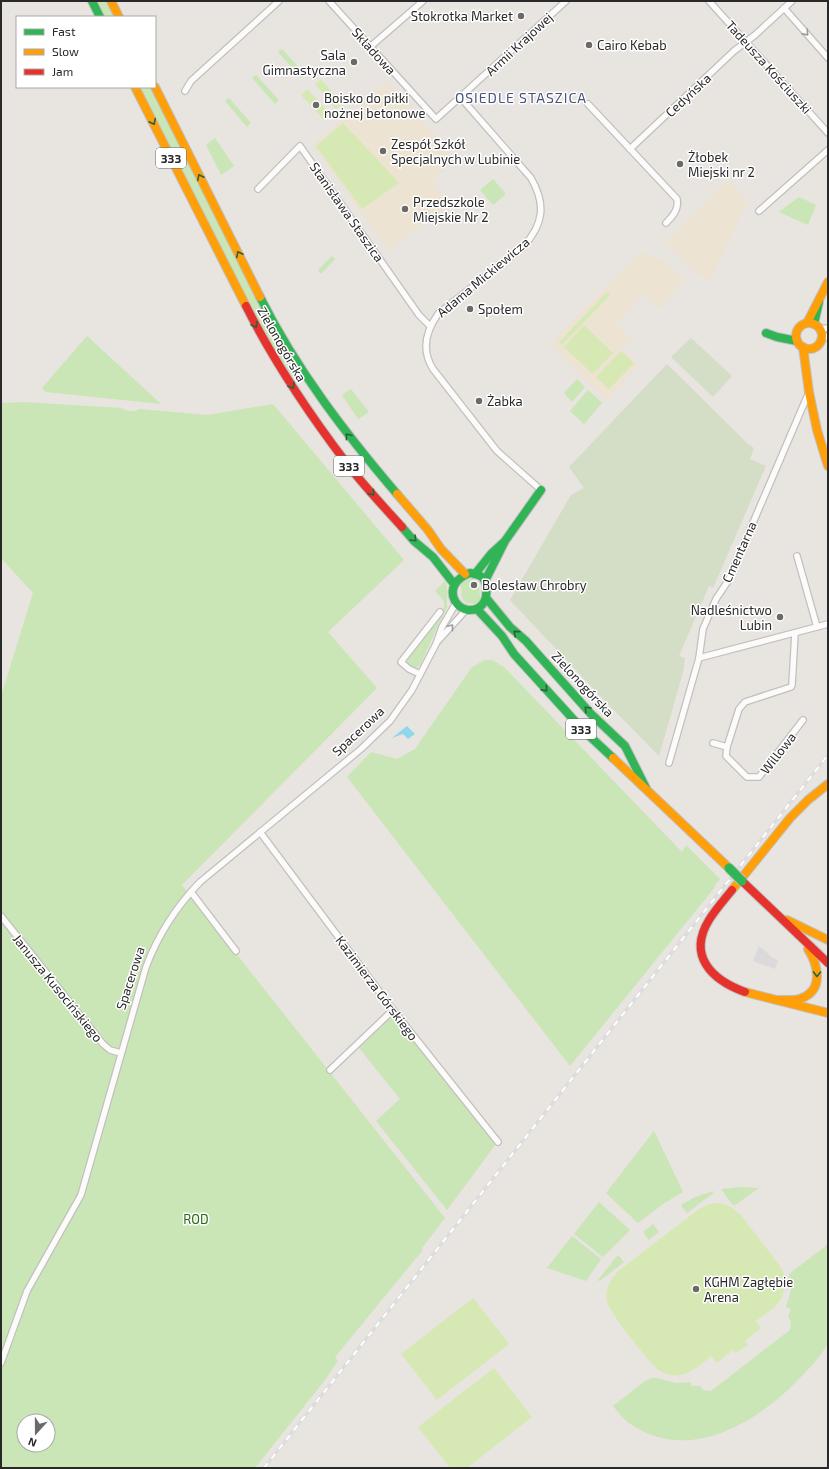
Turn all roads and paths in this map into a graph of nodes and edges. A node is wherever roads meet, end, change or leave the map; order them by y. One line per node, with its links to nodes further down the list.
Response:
1 (92, 1): 10 (main road)
2 (111, 1): 11 (main road)
3 (279, 1): 17 (street)
4 (329, 1): 13 (street, Składowa)
5 (423, 1): 13 (street)
6 (566, 1): 18 (street, Armii Krajowej)
7 (709, 1): 12 (street, Tadeusza Kościuszki)
8 (792, 1): 9 (street, Cedyńska)
9 (784, 8): 12 (street, Cedyńska); 14 (street, one-way to 14)
10 (100, 16)
11 (118, 16)
12 (746, 42): 21 (street, Tadeusza Kościuszki); 22 (street, Cedyńska)
13 (370, 47): 20 (street, Składowa)
14 (828, 58)
15 (136, 88): 40 (main road, Zielonogórska / 333, one-way to 40)
16 (156, 88): 37 (main road, Zielonogórska / 333, one-way to 16)
17 (185, 91)
18 (461, 98): 20 (street, Armii Krajowej); 28 (street, Adama Mickiewicza)
19 (588, 104): 22 (street)
20 (436, 119)
21 (828, 133)
22 (630, 149): 26 (street)
23 (828, 150): 25 (street)
24 (258, 189): 28 (street, Stanisława Staszica)
25 (759, 211)
26 (666, 223)
27 (828, 282): 29 (main road)
28 (430, 326): 34 (street, Adama Mickiewicza)
29 (820, 330): 31 (main road); 31 (main road)
30 (767, 333): 31 (main road)
31 (802, 343): 32 (main road)
32 (809, 392): 33 (main road); 50 (street, Cmentarna)
33 (828, 466)
34 (541, 490): 35 (main road)
35 (505, 541): 38 (main road); 39 (main road)
36 (797, 556): 47 (street)
37 (466, 574): 38 (main road); 40 (main road)
38 (475, 574): 39 (main road)
39 (485, 581): 41 (main road)
40 (454, 584): 42 (main road)
41 (487, 599): 43 (main road); 57 (main road, Zielonogórska / 333, one-way to 41)
42 (456, 603): 44 (main road); 49 (street, Spacerowa)
43 (476, 609): 44 (main road); 57 (main road, Zielonogórska / 333, one-way to 57)
44 (466, 610): 49 (street, Spacerowa, one-way to 44)
45 (440, 612): 51 (street)
46 (828, 624): 47 (street)
47 (817, 627): 48 (street)
48 (795, 633): 50 (street); 54 (street)
49 (436, 644): 51 (street, Spacerowa)
50 (699, 658): 55 (street, Cmentarna)
51 (420, 674): 58 (street, Spacerowa)
52 (803, 720): 54 (street, Willowa)
53 (713, 743): 54 (street)
54 (727, 747)
55 (669, 763)
56 (828, 784): 66 (main road)
57 (648, 792): 61 (main road, Zielonogórska / 333, bridge)
58 (260, 832): 59 (street, Spacerowa); 67 (street, Kazimierza Górskiego)
59 (191, 892): 64 (street); 69 (street, Spacerowa)
60 (1, 916): 69 (street, Janusza Kusocińskiego)
61 (779, 916): 62 (main road, Zielonogórska / 333); 63 (main road, Zielonogórska / 333)
62 (792, 929): 65 (main road, Zielonogórska / 333); 66 (main road, one-way to 66)
63 (828, 940)
64 (236, 951)
65 (828, 963)
66 (780, 1000): 68 (main road)
67 (394, 1010): 70 (street); 71 (street, Kazimierza Górskiego)
68 (828, 1013)
69 (120, 1053): 72 (street, Spacerowa)
70 (330, 1070)
71 (498, 1142)
72 (1, 1363)

